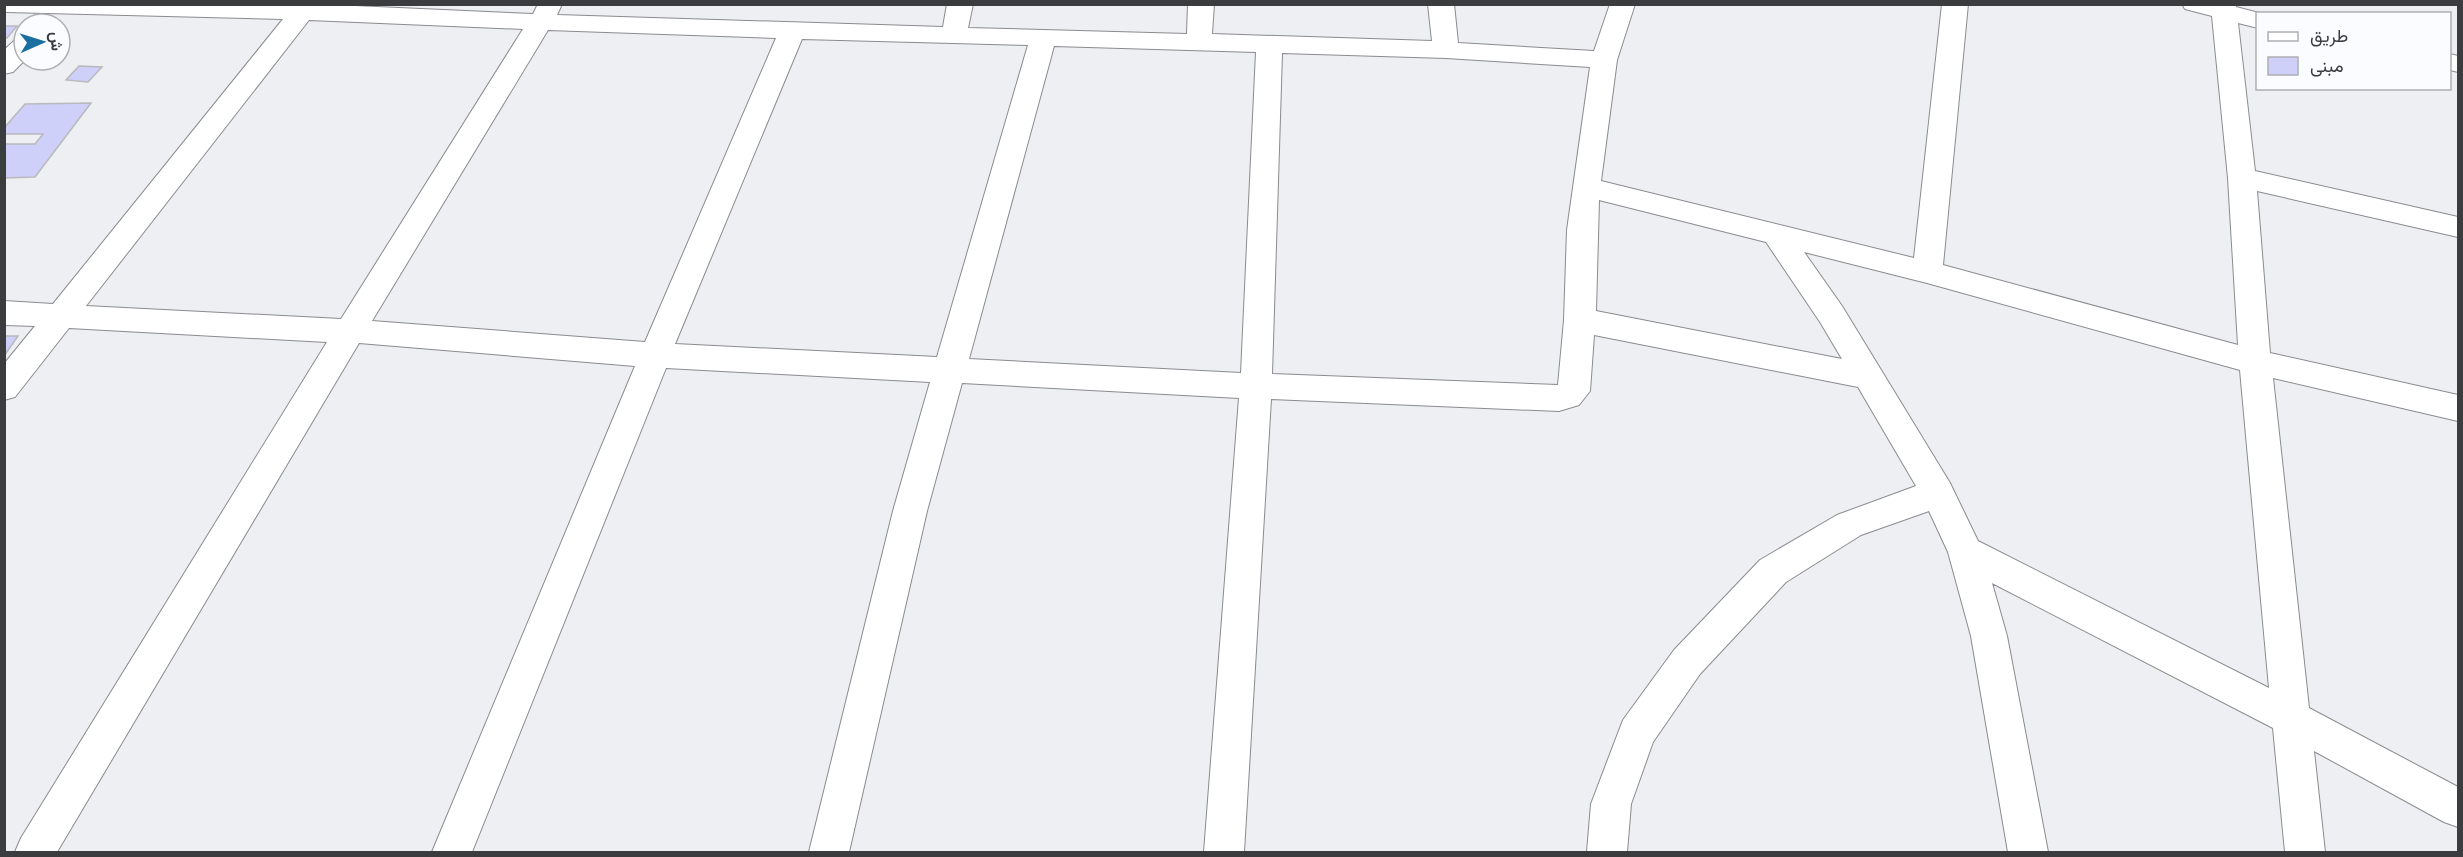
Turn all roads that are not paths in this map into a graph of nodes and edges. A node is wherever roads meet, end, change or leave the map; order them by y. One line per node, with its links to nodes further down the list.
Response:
1 (6, 4): 8 (street)
2 (960, 4): 15 (street)
3 (1201, 4): 17 (street)
4 (1441, 4): 19 (street)
5 (1623, 4): 20 (street)
6 (1956, 4): 25 (street)
7 (2213, 7): 13 (street); 21 (street)
8 (57, 12)
9 (72, 12): 10 (street)
10 (302, 12): 11 (street); 27 (street)
11 (547, 13): 12 (street); 29 (street)
12 (693, 16): 14 (street)
13 (2256, 19)
14 (792, 31): 15 (street); 30 (street)
15 (954, 34): 16 (street)
16 (1043, 38): 17 (street); 32 (street)
17 (1199, 41): 18 (street)
18 (1269, 44): 19 (street); 34 (street)
19 (1446, 50): 20 (street)
20 (1604, 60): 22 (street)
21 (2242, 178): 23 (street); 31 (street)
22 (1586, 187): 24 (street); 28 (street)
23 (2458, 227)
24 (1776, 234): 25 (street); 33 (street)
25 (1927, 272): 31 (street)
26 (4, 313): 27 (street)
27 (62, 316): 29 (street); 35 (street)
28 (1580, 320): 33 (street); 34 (street)
29 (350, 331): 30 (street); 41 (street)
30 (655, 355): 32 (street); 42 (street)
31 (2255, 362): 36 (street); 39 (street)
32 (949, 370): 34 (street); 43 (street)
33 (1869, 377): 37 (street)
34 (1256, 386): 44 (street)
35 (4, 388)
36 (2458, 408)
37 (1938, 493): 38 (street); 45 (street)
38 (1966, 552): 39 (street); 46 (street)
39 (2293, 719): 40 (street); 47 (street)
40 (2458, 808)
41 (35, 852)
42 (452, 852)
43 (828, 852)
44 (1224, 852)
45 (1606, 852)
46 (2028, 852)
47 (2305, 852)

